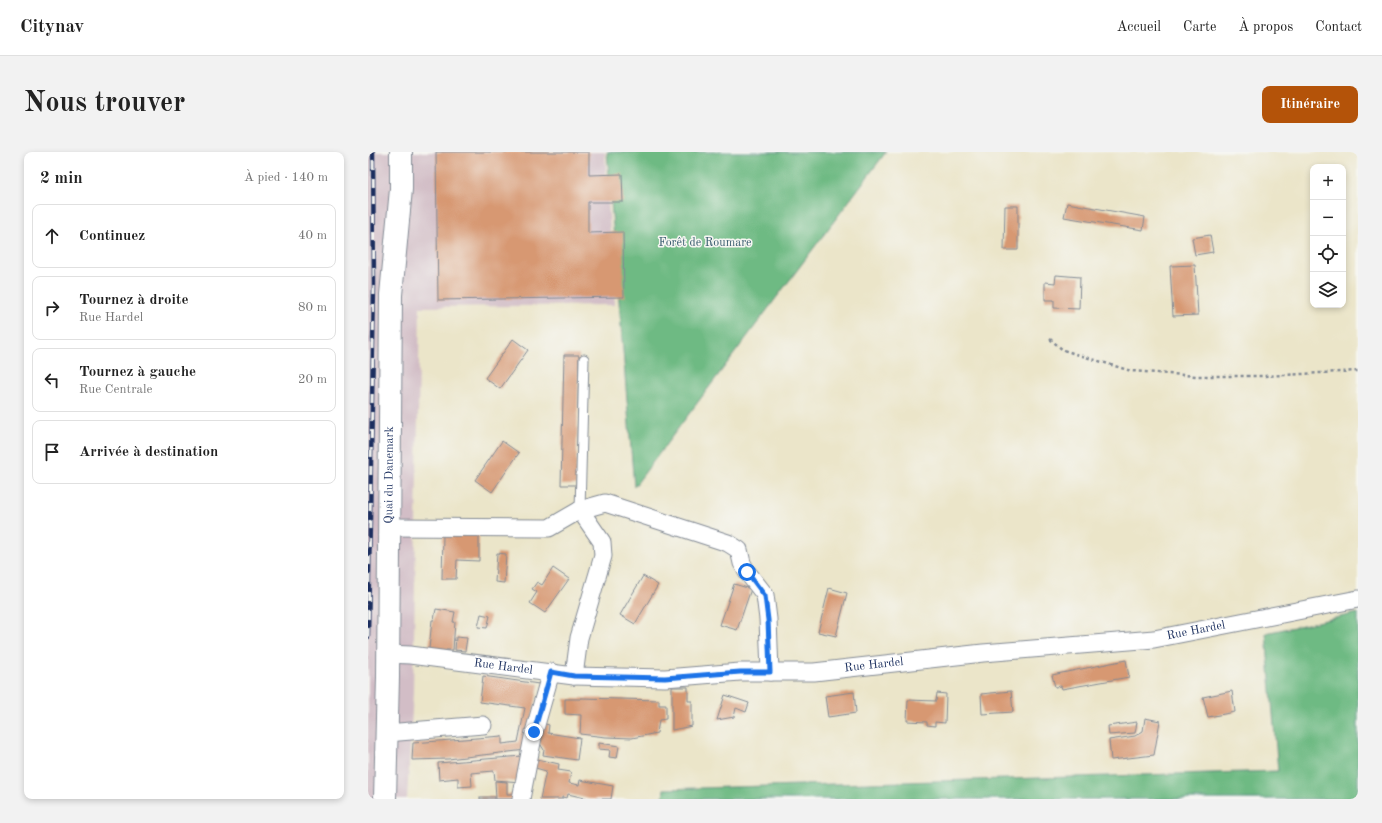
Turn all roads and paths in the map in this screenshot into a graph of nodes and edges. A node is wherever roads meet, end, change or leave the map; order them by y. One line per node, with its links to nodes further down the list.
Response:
1 (401, 152): 6 (main road, Quai du Danemark)
2 (1050, 339): 4 (path)
3 (584, 359): 5 (lane)
4 (1358, 371)
5 (580, 510): 6 (street); 10 (street); 11 (street)
6 (390, 527): 8 (main road, Quai du Danemark)
7 (1358, 599): 10 (street, Rue Hardel)
8 (388, 654): 9 (street, Rue Hardel); 13 (main road, Quai du Danemark)
9 (551, 672): 11 (street, Rue Hardel); 15 (street)
10 (770, 672): 11 (street, Rue Hardel)
11 (574, 676)
12 (483, 725): 13 (street)
13 (387, 733): 14 (main road, Quai du Danemark)
14 (386, 799)
15 (521, 799)

